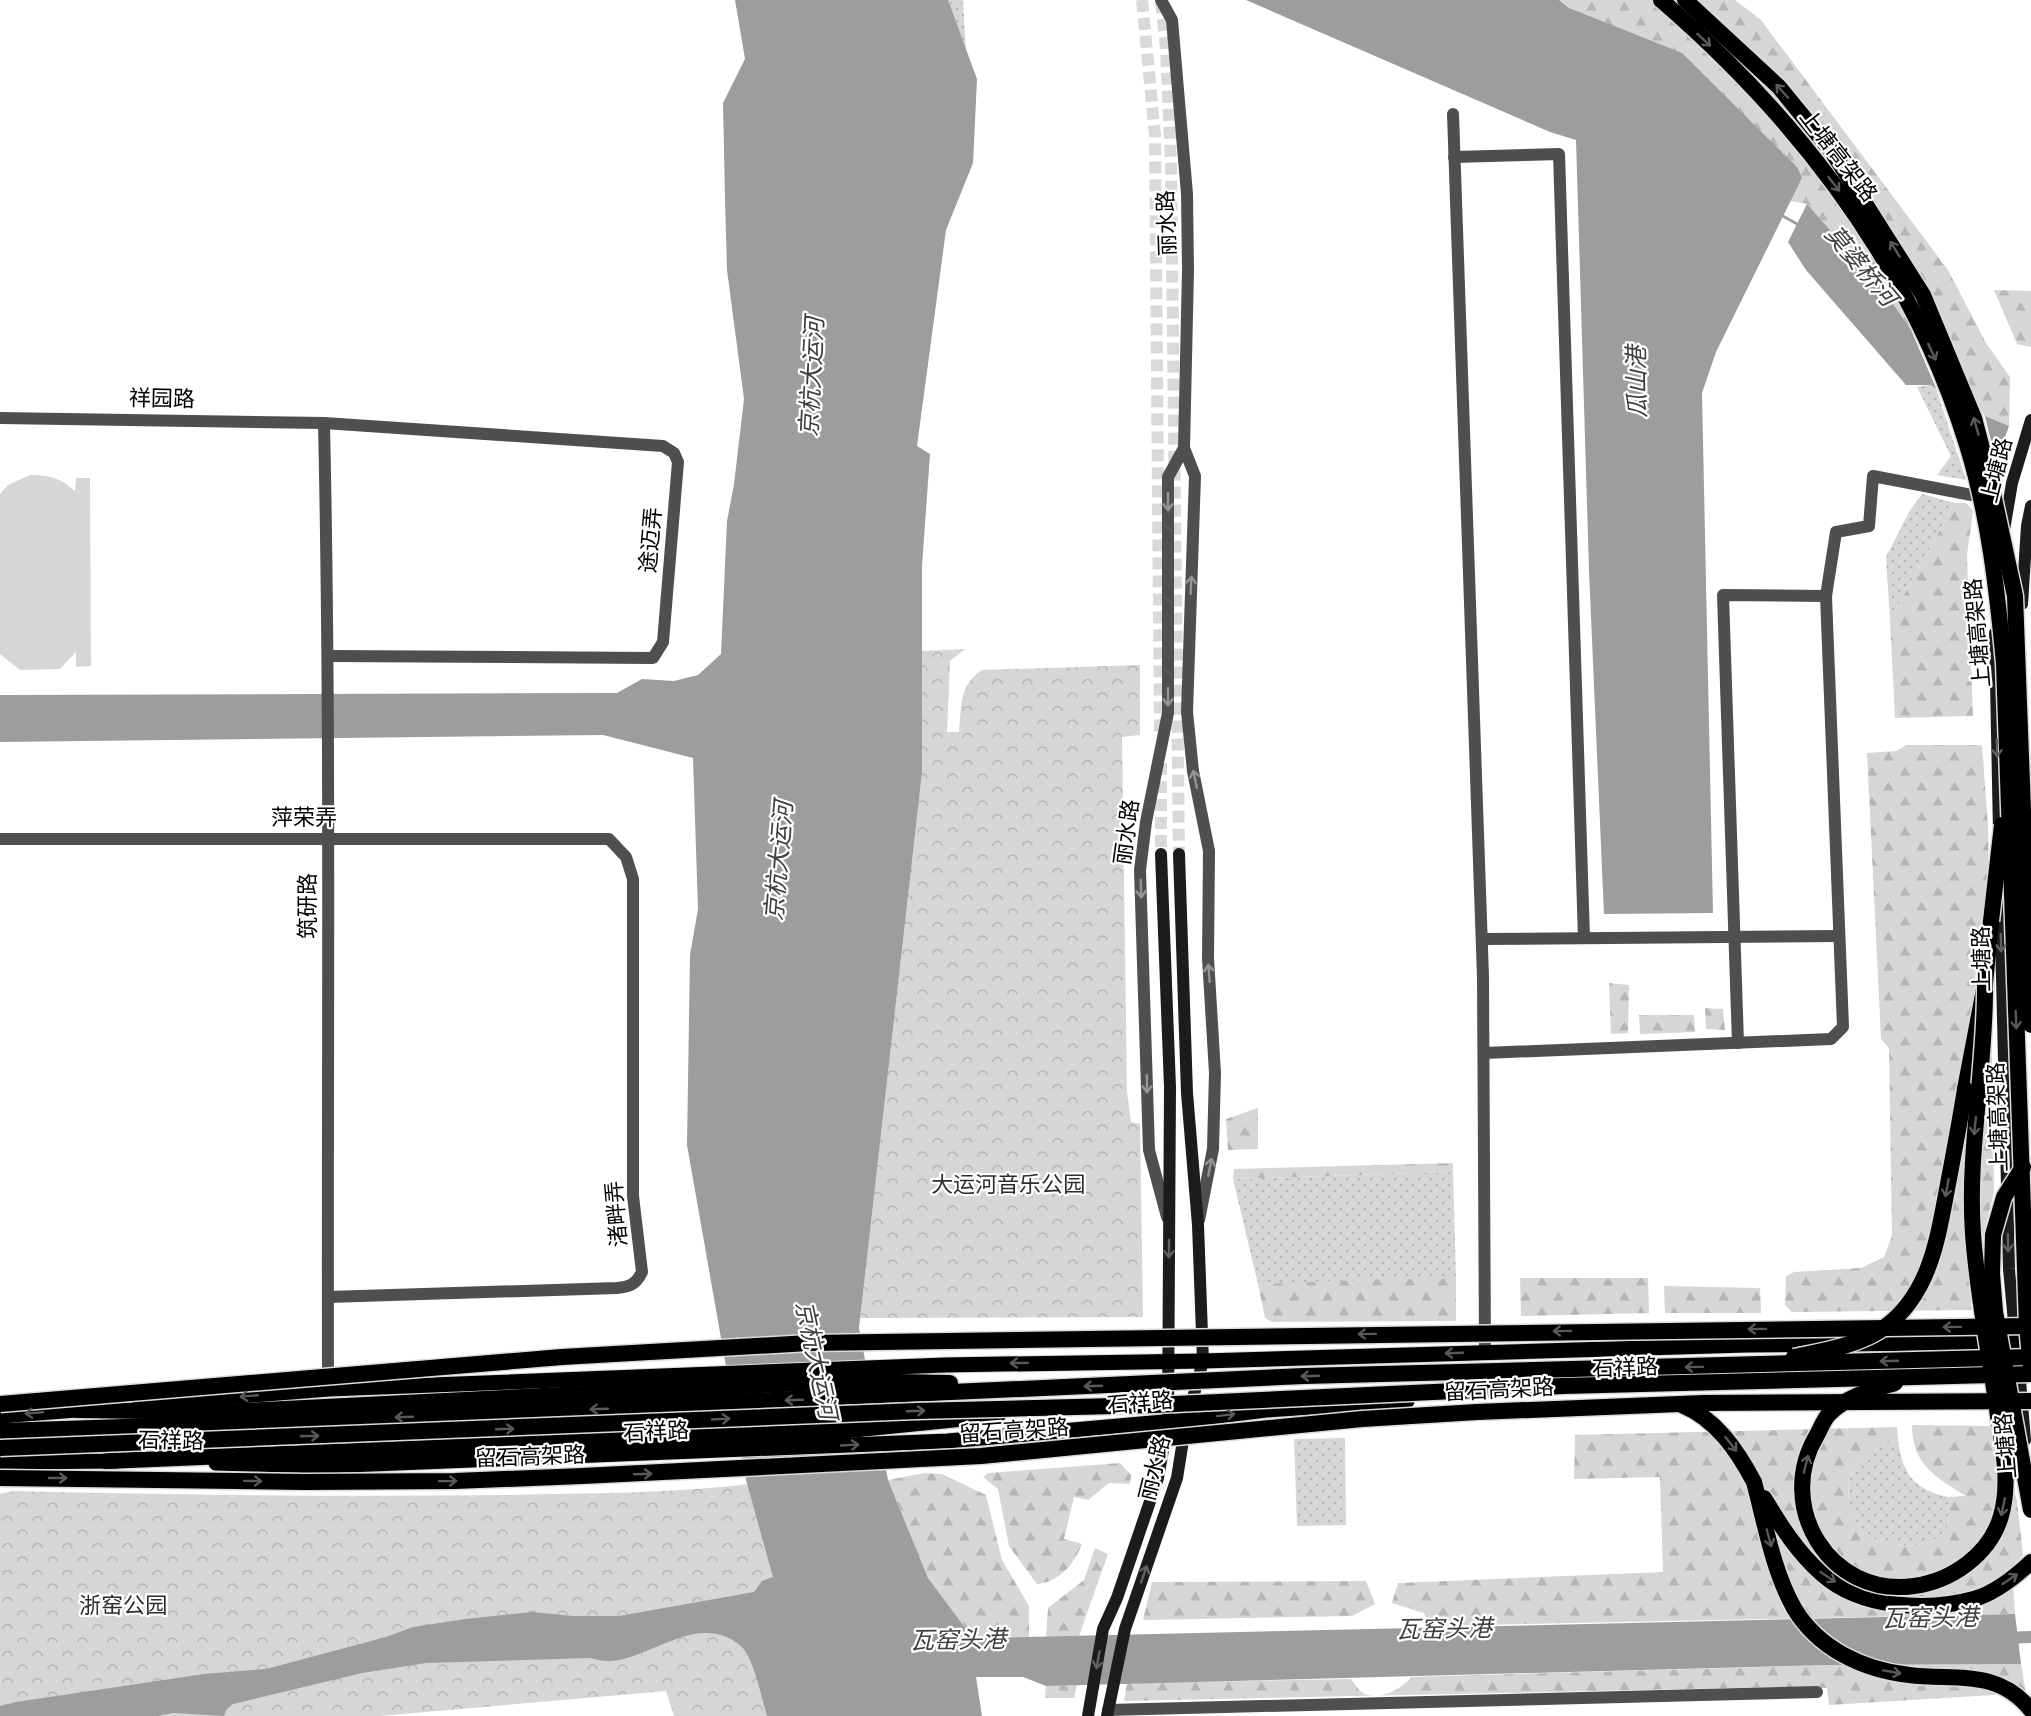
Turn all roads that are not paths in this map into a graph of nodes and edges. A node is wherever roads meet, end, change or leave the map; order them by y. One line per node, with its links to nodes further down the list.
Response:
1 (1161, 0): 9 (street, 丽水路)
2 (1661, 0): 14 (highway, 上塘高架路, one-way to 14, bridge)
3 (1685, 0): 15 (highway, 上塘高架路, one-way to 3, bridge)
4 (1453, 114): 5 (street)
5 (1454, 157): 24 (street); 25 (street)
6 (0, 418): 8 (street, 祥园路)
7 (2031, 420): 10 (main road, 上塘路)
8 (324, 423): 13 (street, 筑研路); 13 (street, 途迈弄)
9 (1184, 448): 32 (street, 丽水路, one-way to 32); 33 (street, 丽水路, one-way to 9)
10 (2008, 502): 12 (street); 36 (main road, 上塘路, one-way to 36)
11 (2031, 507): 27 (main road, 上塘路)
12 (1826, 596): 22 (street); 23 (street)
13 (330, 656): 17 (street, 筑研路)
14 (2009, 770): 26 (highway, bridge); 42 (highway, 上塘高架路, one-way to 42, bridge)
15 (2022, 789): 16 (highway, bridge); 28 (highway, 上塘高架路, bridge)
16 (2031, 836)
17 (327, 837): 18 (street, 萍荣弄); 19 (street, 萍荣弄); 34 (street, 筑研路)
18 (0, 839)
19 (609, 839): 34 (street, 渚畔弄)
20 (1161, 854): 32 (main road, 丽水路)
21 (1179, 854): 33 (main road, 丽水路)
22 (1839, 936): 23 (street); 29 (street)
23 (1734, 937): 24 (street); 29 (street)
24 (1584, 938): 25 (street)
25 (1482, 939): 30 (street)
26 (1985, 984): 41 (highway, one-way to 41, bridge); 43 (highway, one-way to 43, bridge)
27 (2031, 1001)
28 (2031, 1025)
29 (1738, 1043): 30 (street)
30 (1484, 1053): 37 (street)
31 (2031, 1157): 62 (highway, bridge)
32 (1169, 1224): 39 (main road, 丽水路, one-way to 39)
33 (1198, 1225): 40 (main road, 丽水路)
34 (328, 1297): 47 (street, 筑研路)
35 (2031, 1326): 49 (highway, one-way to 49, bridge)
36 (2024, 1342): 37 (main road, 石祥路); 44 (main road, 上塘路)
37 (1485, 1352): 40 (main road, 石祥路, one-way to 40)
38 (2031, 1357): 41 (highway, 留石高架路, one-way to 41, bridge)
39 (1168, 1361): 40 (main road, 石祥路); 47 (main road, 石祥路, one-way to 47); 54 (main road, 丽水路)
40 (1203, 1361): 53 (main road, 丽水路)
41 (1749, 1365): 46 (highway, 留石高架路, one-way to 46, bridge)
42 (2031, 1367)
43 (1922, 1376): 44 (highway, 留石高架路, bridge); 45 (highway, 留石高架路, bridge)
44 (2027, 1379): 53 (main road, 石祥路, one-way to 44); 61 (main road, 上塘路)
45 (1563, 1386): 50 (highway, 留石高架路, bridge); 60 (highway, one-way to 60, bridge)
46 (1062, 1387): 51 (highway); 55 (highway, 留石高架路, one-way to 55)
47 (328, 1389): 51 (main road, 石祥路, one-way to 51)
48 (2031, 1401): 59 (highway, 留石高架路, one-way to 48, bridge)
49 (0, 1404)
50 (1039, 1409): 56 (highway, 留石高架路, one-way to 50, bridge); 57 (highway, bridge)
51 (77, 1410): 52 (main road, 石祥路, one-way to 52)
52 (0, 1416)
53 (1186, 1420): 54 (main road, 石祥路); 66 (main road, 丽水路, one-way to 53)
54 (1168, 1422): 57 (main road, 石祥路, one-way to 54); 67 (main road, 丽水路, one-way to 67)
55 (0, 1431)
56 (0, 1448)
57 (106, 1461): 58 (main road, 石祥路)
58 (0, 1462)
59 (0, 1478)
60 (1754, 1482): 63 (highway, one-way to 63); 65 (highway, one-way to 65)
61 (2031, 1500)
62 (2031, 1510)
63 (2031, 1562)
64 (1817, 1692): 66 (street)
65 (2031, 1710)
66 (1108, 1713)
67 (1088, 1716)

